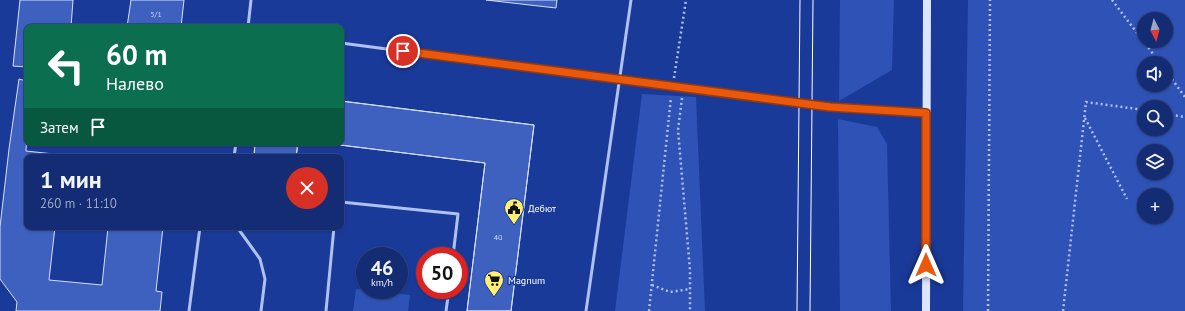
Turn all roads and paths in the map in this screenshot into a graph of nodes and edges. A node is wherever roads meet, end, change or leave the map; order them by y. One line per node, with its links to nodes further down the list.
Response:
1 (251, 0): 7 (lane)
2 (631, 0): 10 (lane)
3 (686, 0): 12 (path)
4 (927, 0): 16 (main road)
5 (990, 0): 37 (path)
6 (1112, 0): 9 (path)
7 (248, 24)
8 (344, 43): 10 (lane)
9 (1155, 56)
10 (620, 79): 12 (lane); 33 (lane)
11 (1173, 81): 14 (path)
12 (672, 86): 13 (lane); 26 (path)
13 (684, 87): 16 (lane); 27 (path)
14 (1185, 97)
15 (1137, 109): 19 (path)
16 (926, 113): 36 (main road)
17 (1173, 115): 18 (path)
18 (1185, 117)
19 (1084, 118): 20 (path); 38 (path)
20 (1127, 199)
21 (344, 202): 25 (lane)
22 (200, 230): 29 (lane)
23 (238, 230): 30 (lane)
24 (334, 230): 31 (lane)
25 (454, 247)
26 (652, 285): 27 (path); 34 (path)
27 (690, 289): 35 (path)
28 (448, 299): 32 (lane)
29 (189, 311)
30 (261, 311)
31 (326, 311)
32 (446, 311)
33 (586, 311)
34 (649, 311)
35 (690, 311)
36 (926, 311)
37 (988, 311)
38 (1063, 311)

